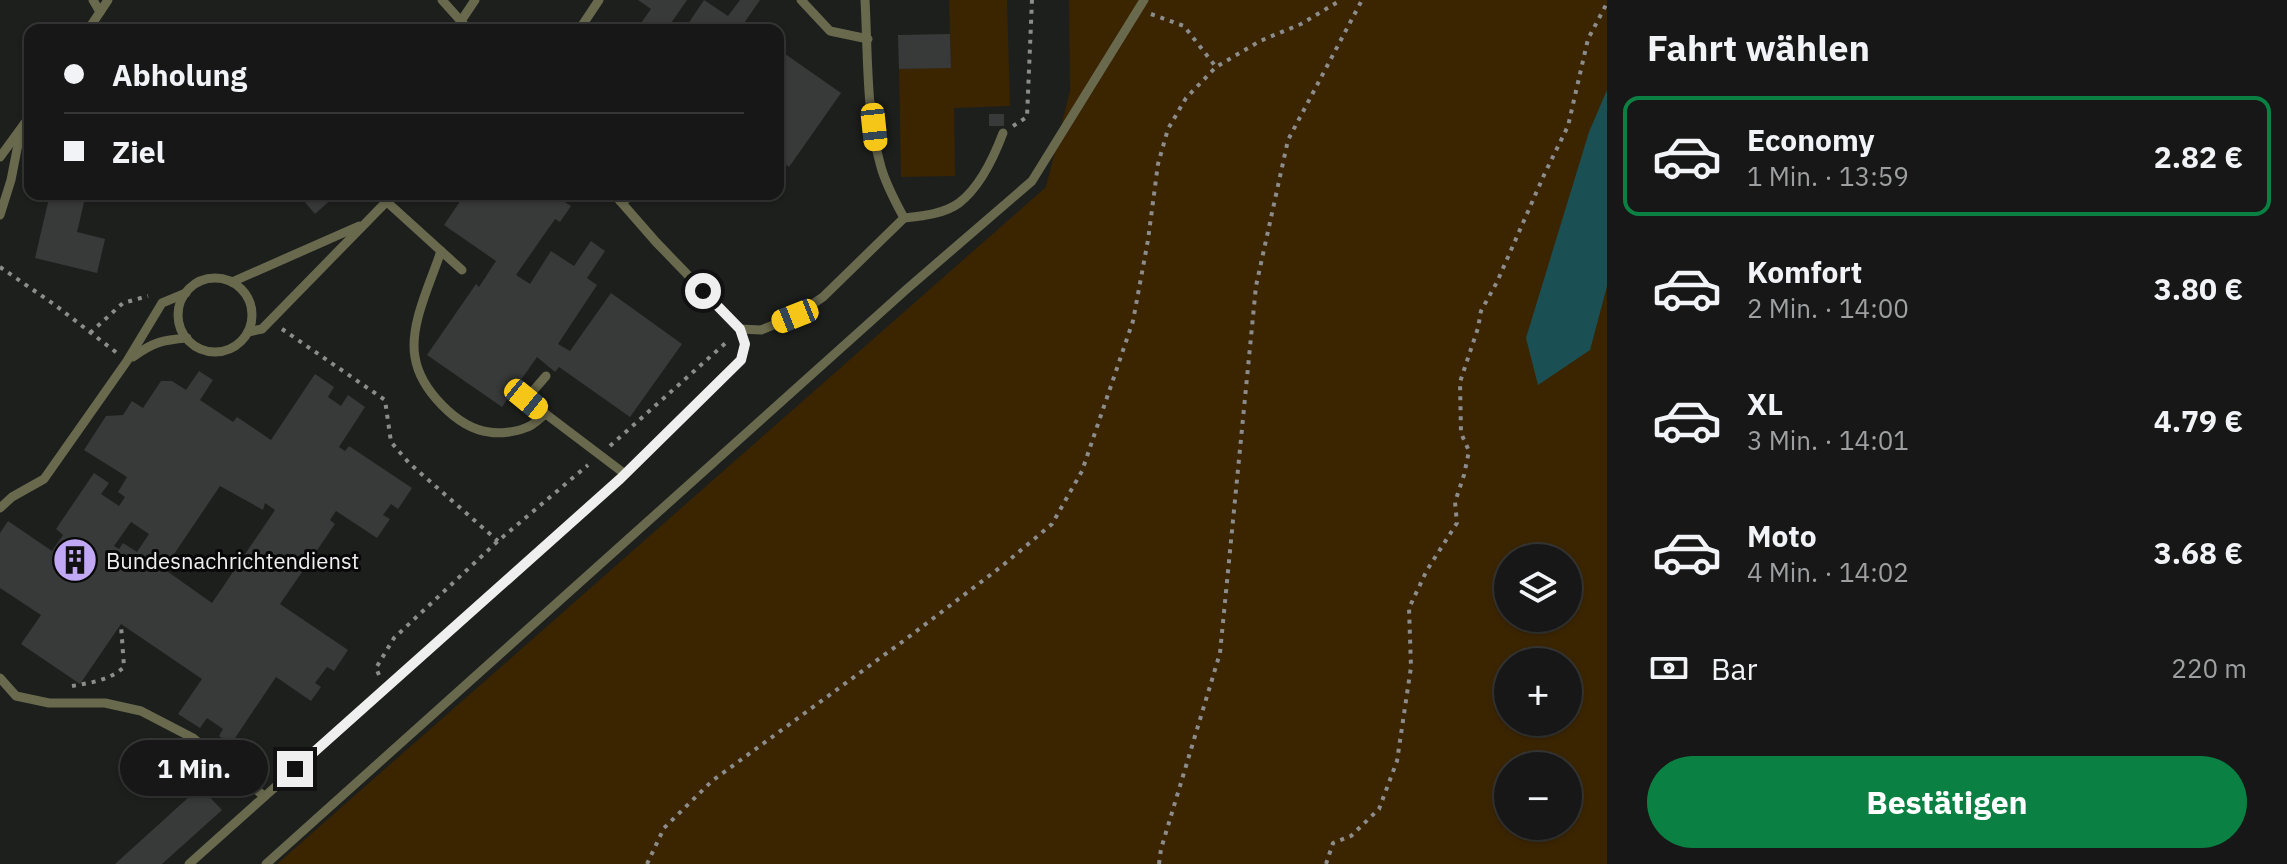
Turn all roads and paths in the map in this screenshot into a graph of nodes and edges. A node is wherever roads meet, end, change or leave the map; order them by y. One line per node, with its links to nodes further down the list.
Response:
1 (93, 0): 13 (lane)
2 (108, 0): 13 (lane)
3 (442, 0): 15 (lane)
4 (475, 0): 15 (lane)
5 (599, 0): 18 (lane)
6 (801, 0): 19 (lane)
7 (865, 0): 19 (lane)
8 (1032, 0): 23 (path)
9 (1144, 0): 14 (lane)
10 (1341, 0): 20 (path)
11 (1362, 0): 57 (path)
12 (1607, 3): 58 (path)
13 (100, 12): 16 (lane)
14 (1133, 18): 20 (path); 55 (lane)
15 (461, 21): 17 (lane)
16 (92, 24)
17 (464, 24)
18 (583, 24)
19 (868, 39): 29 (lane)
20 (1216, 67): 56 (path)
21 (24, 125): 22 (lane)
22 (21, 129): 24 (lane); 28 (lane)
23 (1003, 133): 29 (lane)
24 (0, 157)
25 (389, 200): 30 (lane)
26 (393, 200): 31 (lane)
27 (619, 200): 38 (lane)
28 (0, 215)
29 (904, 218): 38 (lane)
30 (366, 223): 34 (lane); 37 (lane)
31 (441, 251): 33 (lane); 44 (lane)
32 (0, 267): 40 (path)
33 (462, 270)
34 (232, 282): 35 (lane); 39 (lane)
35 (186, 293): 36 (lane); 41 (lane)
36 (162, 303): 40 (path); 42 (lane)
37 (270, 321): 39 (lane); 48 (path)
38 (740, 329): 45 (path); 46 (lane)
39 (248, 332): 41 (lane)
40 (90, 333): 42 (path)
41 (187, 338): 42 (lane)
42 (127, 361): 47 (lane)
43 (546, 376): 44 (lane)
44 (545, 414): 45 (lane)
45 (599, 456): 46 (lane); 48 (path)
46 (625, 474): 52 (lane)
47 (0, 508)
48 (498, 541): 52 (path)
49 (121, 625): 51 (path)
50 (0, 678): 53 (lane)
51 (63, 688)
52 (386, 688): 53 (lane)
53 (264, 796): 54 (lane)
54 (189, 864)
55 (266, 864)
56 (647, 864)
57 (1159, 864)
58 (1326, 864)

